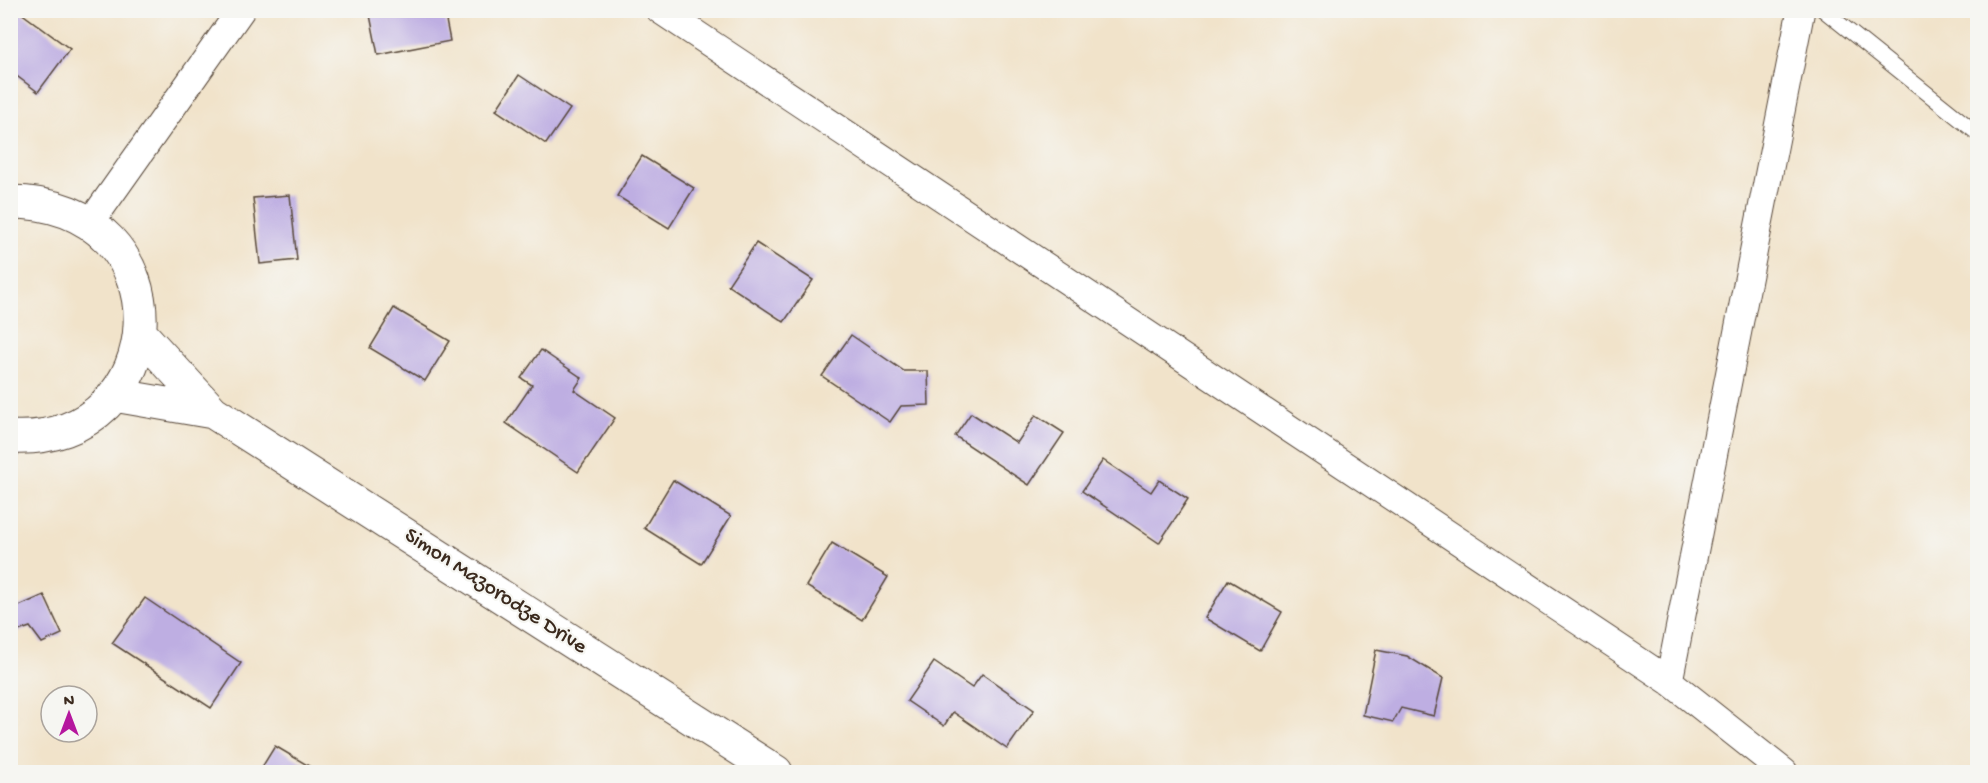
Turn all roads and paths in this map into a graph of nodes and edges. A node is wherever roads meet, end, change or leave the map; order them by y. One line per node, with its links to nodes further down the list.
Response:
1 (241, 10): 6 (street)
2 (660, 10): 11 (street)
3 (1809, 12): 4 (lane); 11 (street)
4 (1977, 134)
5 (10, 202): 6 (street)
6 (91, 222): 7 (street)
7 (141, 334): 8 (street); 9 (street, Simon Mazorodze Drive)
8 (114, 395): 9 (street, Simon Mazorodze Drive); 10 (street)
9 (213, 412): 12 (street, Simon Mazorodze Drive)
10 (10, 436)
11 (1669, 681): 13 (street)
12 (776, 772)
13 (1784, 772)

